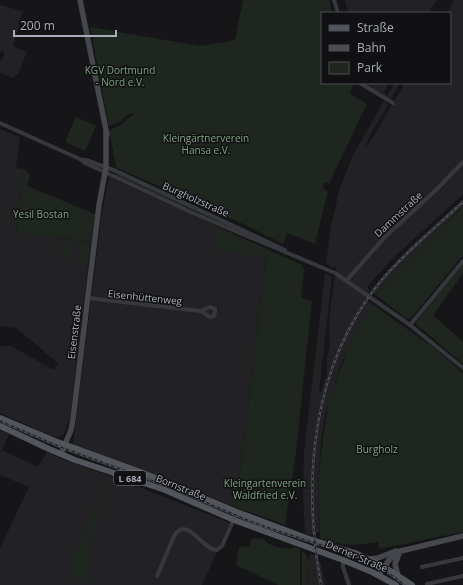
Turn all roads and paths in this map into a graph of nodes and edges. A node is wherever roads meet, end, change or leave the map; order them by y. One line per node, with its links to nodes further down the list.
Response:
1 (80, 0): 8 (street, Eisenstraße)
2 (334, 0): 3 (street)
3 (338, 12)
4 (362, 84): 5 (street)
5 (393, 103)
6 (0, 123): 8 (street, Burgholzstraße)
7 (463, 162): 10 (street, Dammstraße)
8 (107, 171): 10 (street, Burgholzstraße); 11 (street, Eisenstraße)
9 (463, 261): 13 (street)
10 (347, 280): 13 (street, Burgholzstraße)
11 (88, 298): 12 (street, Eisenhüttenweg); 17 (street, Eisenstraße)
12 (201, 311)
13 (410, 325): 14 (street, Burgholzstraße)
14 (463, 368)
15 (0, 418): 17 (main road, Bornstraße / L 684)
16 (0, 426): 18 (main road, Bornstraße / L 684)
17 (65, 444): 18 (street, Eisenstraße); 19 (main road, Bornstraße / L 684)
18 (61, 454): 20 (main road, Bornstraße / L 684)
19 (237, 512): 20 (street); 22 (main road, Bornstraße / L 684)
20 (234, 520): 23 (main road, Bornstraße / L 684); 31 (street)
21 (463, 536): 24 (street)
22 (309, 539): 26 (main road, Derner Straße / L 684)
23 (310, 548): 27 (main road, Derner Straße / L 684)
24 (401, 551): 26 (street); 29 (street); 32 (street)
25 (463, 558): 28 (street)
26 (369, 559): 29 (main road, Derner Straße / L 684)
27 (343, 560): 30 (main road, Derner Straße / L 684); 35 (street)
28 (422, 566)
29 (384, 567): 30 (street); 32 (main road, Derner Straße / L 684)
30 (379, 575): 36 (main road, Derner Straße / L 684)
31 (157, 576)
32 (398, 576): 37 (main road, Derner Straße / L 684)
33 (463, 576): 34 (street)
34 (427, 584)
35 (349, 585)
36 (396, 585)
37 (412, 585)

